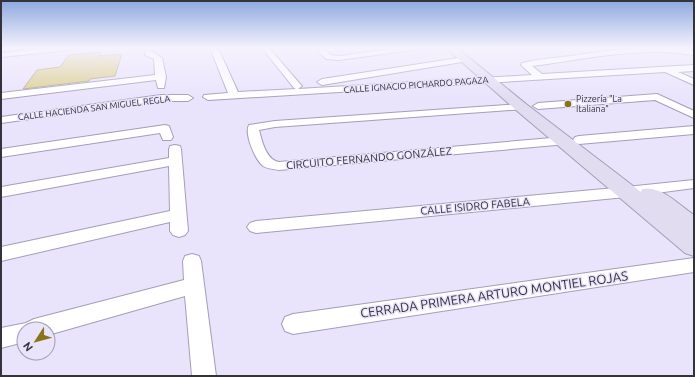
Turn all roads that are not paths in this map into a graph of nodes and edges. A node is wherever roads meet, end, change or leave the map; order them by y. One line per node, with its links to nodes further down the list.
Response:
1 (159, 66): 9 (street)
2 (221, 66): 16 (street)
3 (280, 66): 13 (street)
4 (400, 66): 13 (street)
5 (479, 66): 11 (main road)
6 (526, 66): 10 (street)
7 (694, 68): 8 (street, CALLE IGNACIO PICHARDO PAGAZA)
8 (664, 69): 10 (street, CALLE IGNACIO PICHARDO PAGAZA); 12 (street)
9 (161, 77): 15 (street); 17 (street)
10 (540, 77): 11 (street, CALLE IGNACIO PICHARDO PAGAZA)
11 (497, 80): 14 (street, CALLE IGNACIO PICHARDO PAGAZA); 20 (main road)
12 (694, 82)
13 (297, 86): 14 (street)
14 (271, 92): 16 (street, CALLE IGNACIO PICHARDO PAGAZA)
15 (1, 96)
16 (234, 96): 19 (street, CALLE IGNACIO PICHARDO PAGAZA)
17 (161, 98): 18 (street, CALLE HACIENDA SAN MIGUEL REGLA); 22 (street, CALLE HACIENDA SAN MIGUEL REGLA)
18 (188, 98)
19 (208, 98)
20 (529, 106): 21 (street); 25 (main road); 25 (street, CIRCUITO FERNANDO GONZÁLEZ)
21 (694, 115)
22 (1, 120)
23 (165, 128): 26 (street)
24 (694, 130): 25 (street)
25 (571, 141): 28 (main road); 30 (main road)
26 (1, 153)
27 (694, 184): 28 (street, CALLE ISIDRO FABELA)
28 (644, 190): 30 (street, CALLE ISIDRO FABELA); 32 (main road)
29 (1, 192): 34 (street)
30 (626, 192): 31 (street, CALLE ISIDRO FABELA); 33 (main road)
31 (256, 227)
32 (694, 227)
33 (694, 247)
34 (1, 254)
35 (192, 261): 37 (street)
36 (694, 265): 39 (street, CERRADA PRIMERA ARTURO MONTIEL ROJAS)
37 (194, 285): 38 (street); 42 (street)
38 (56, 323)
39 (293, 324)
40 (16, 334): 41 (street)
41 (1, 338)
42 (204, 376)

